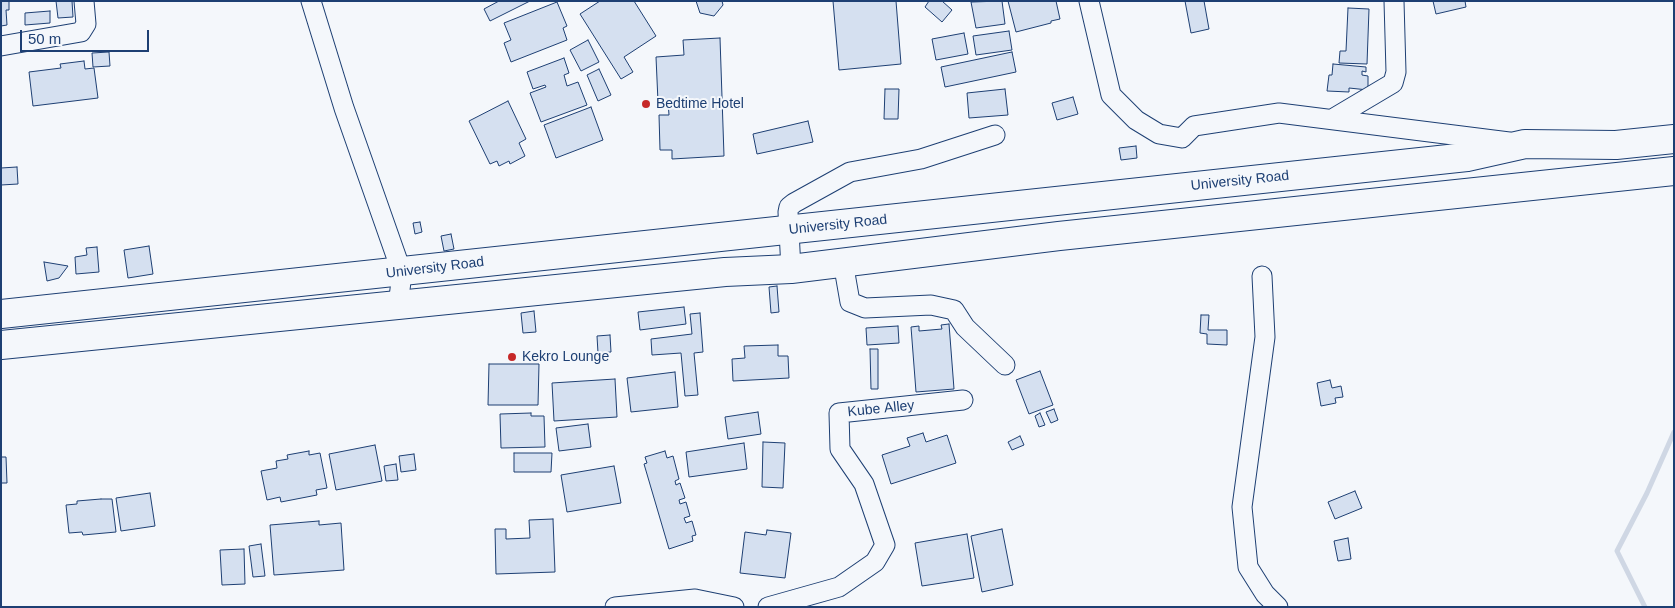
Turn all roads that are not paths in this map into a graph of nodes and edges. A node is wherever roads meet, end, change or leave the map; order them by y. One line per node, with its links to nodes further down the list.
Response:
1 (84, 1): 5 (street)
2 (311, 1): 14 (street)
3 (1089, 1): 6 (street)
4 (1394, 1): 6 (street)
5 (1, 46)
6 (1334, 118): 9 (street)
7 (995, 135): 11 (street)
8 (1674, 139): 9 (highway, University Road)
9 (1525, 144): 11 (highway, University Road)
10 (1674, 171): 12 (highway)
11 (788, 230): 13 (street); 14 (highway, University Road)
12 (843, 262): 13 (highway); 19 (street)
13 (791, 269): 16 (highway)
14 (402, 272): 16 (street); 17 (highway, University Road)
15 (1262, 276): 25 (street)
16 (398, 306): 18 (highway)
17 (1, 314)
18 (1, 344)
19 (1004, 364)
20 (963, 400): 24 (street, Kube Alley)
21 (698, 603): 22 (street); 23 (street)
22 (616, 607)
23 (734, 607)
24 (768, 607)
25 (1278, 607)

